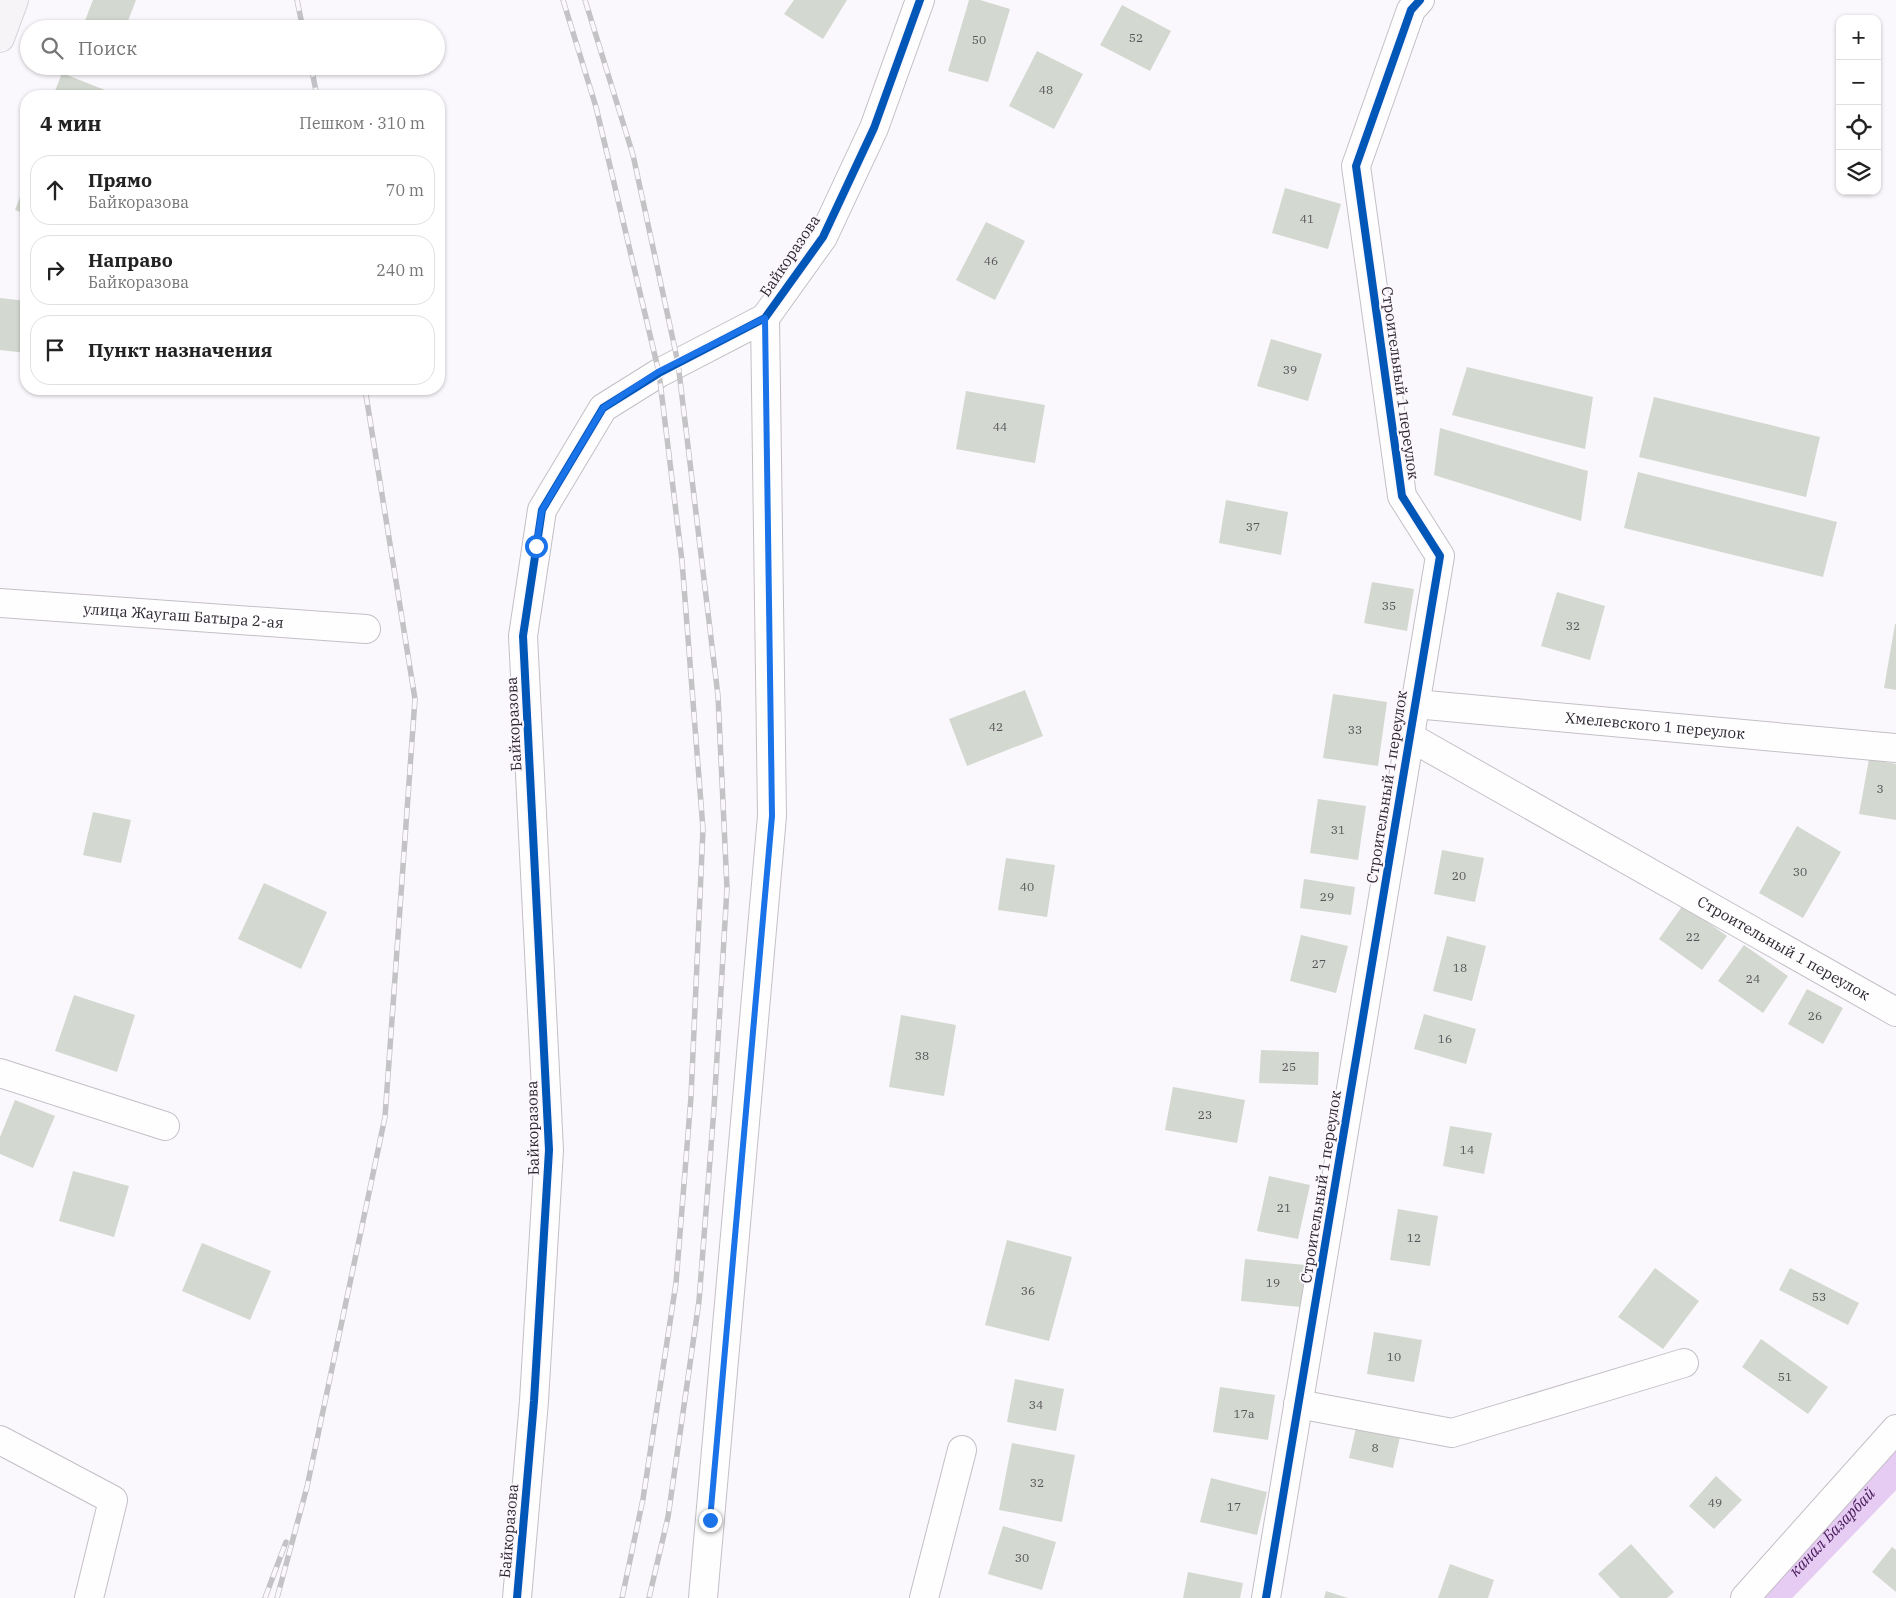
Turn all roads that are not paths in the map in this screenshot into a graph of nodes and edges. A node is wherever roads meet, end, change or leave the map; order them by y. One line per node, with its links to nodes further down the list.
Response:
1 (14, 0): 4 (main road)
2 (920, 0): 5 (street, Байкоразова)
3 (1420, 0): 8 (street, Строительный 1 переулок)
4 (0, 38)
5 (765, 318): 20 (street, Байкоразова); 21 (street, Байкоразова)
6 (0, 603): 7 (street, улица Жаугаш Батыра 2-ая)
7 (366, 629)
8 (1415, 704): 9 (street, Строительный 1 переулок); 10 (street, Хмелевского 1 переулок)
9 (1410, 737): 11 (street, Строительный 1 переулок); 15 (street, Строительный 1 переулок)
10 (1896, 748)
11 (1896, 1012)
12 (0, 1073): 13 (street)
13 (165, 1126)
14 (1684, 1363): 15 (street)
15 (1298, 1404): 23 (street, Строительный 1 переулок)
16 (1896, 1429): 24 (street)
17 (0, 1440): 19 (street)
18 (962, 1450): 22 (street)
19 (89, 1598)
20 (517, 1598)
21 (703, 1598)
22 (924, 1598)
23 (1266, 1598)
24 (1744, 1598)

